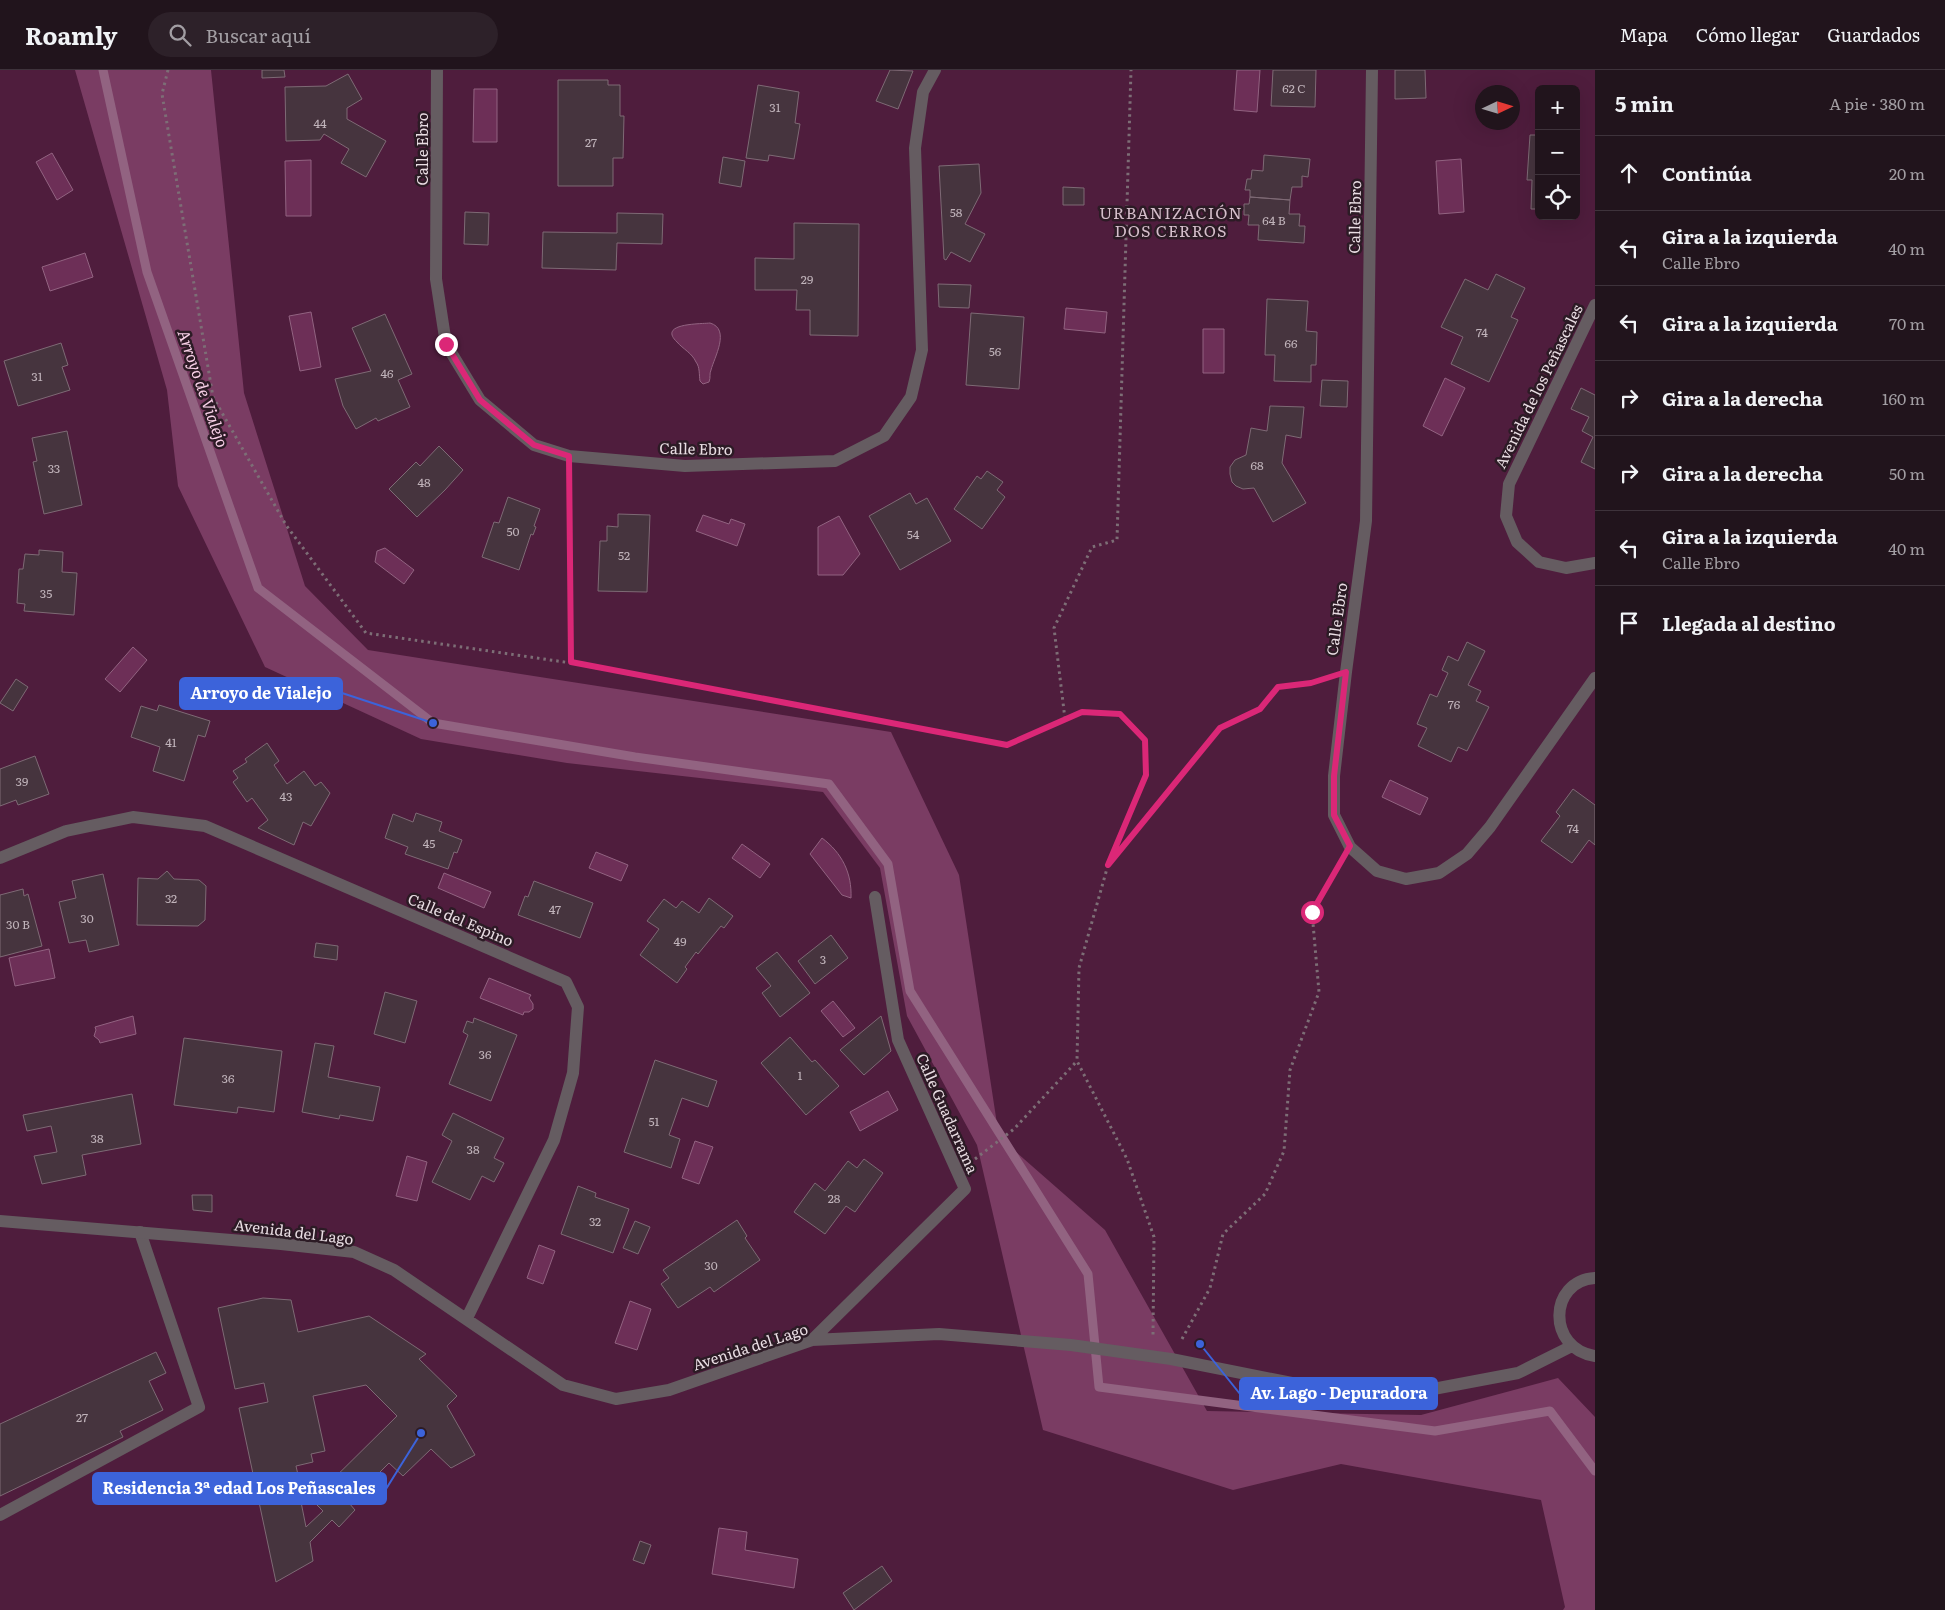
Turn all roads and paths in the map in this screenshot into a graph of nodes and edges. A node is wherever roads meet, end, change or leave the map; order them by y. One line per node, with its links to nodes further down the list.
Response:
1 (168, 70): 9 (path)
2 (437, 70): 7 (street, Calle Ebro)
3 (935, 70): 7 (street, Calle Ebro)
4 (1130, 70): 12 (path)
5 (1372, 70): 10 (street, Calle Ebro)
6 (1595, 305): 8 (street, Avenida de los Peñascales)
7 (569, 456): 9 (path)
8 (1595, 563)
9 (571, 662): 12 (path)
10 (1346, 672): 13 (street, Calle Ebro); 15 (path)
11 (1595, 678): 13 (street, Calle Ebro)
12 (1065, 719): 15 (path)
13 (1350, 846): 27 (path)
14 (0, 858): 22 (street, Calle del Espino)
15 (1108, 865): 17 (path)
16 (875, 897): 18 (street, Calle Guadarrama)
17 (1077, 1061): 18 (path); 25 (path)
18 (957, 1172): 23 (street, Calle Guadarrama)
19 (0, 1222): 20 (street, Avenida del Lago)
20 (140, 1232): 22 (street, Avenida del Lago); 28 (street)
21 (1595, 1278): 24 (street)
22 (466, 1318): 23 (street, Avenida del Lago)
23 (812, 1340): 25 (street, Avenida del Lago)
24 (1572, 1346): 26 (street); 27 (street, Avenida del Lago)
25 (1153, 1356): 27 (street, Avenida del Lago)
26 (1595, 1356)
27 (1171, 1359)
28 (0, 1515)

